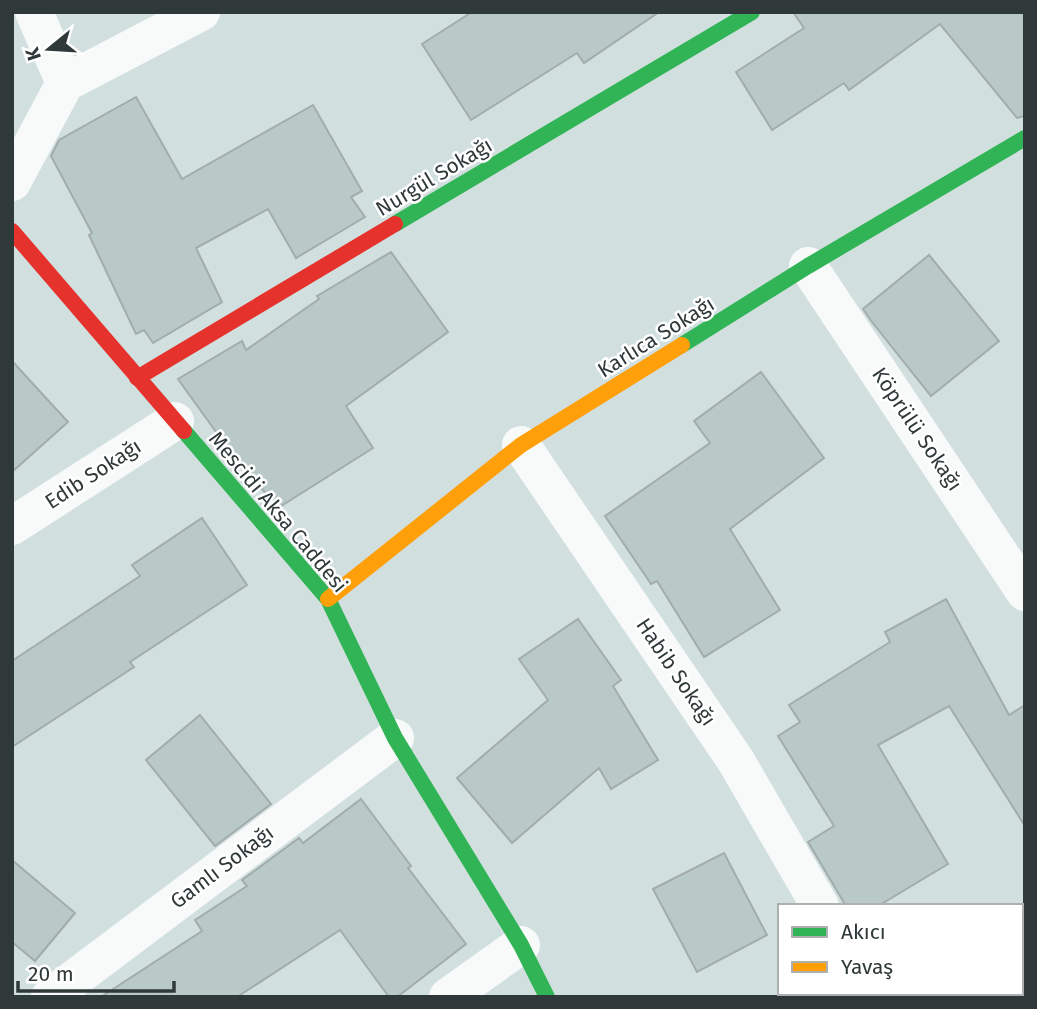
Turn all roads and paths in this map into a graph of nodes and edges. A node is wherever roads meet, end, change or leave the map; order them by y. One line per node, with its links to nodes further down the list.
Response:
1 (34, 12): 4 (street)
2 (201, 12): 4 (street)
3 (752, 12): 9 (street, Nurgül Sokağı)
4 (65, 83): 6 (street)
5 (1025, 138): 8 (street, Karlıca Sokağı)
6 (12, 182)
7 (12, 232): 9 (street, Mescidi Aksa Caddesi)
8 (808, 266): 11 (street, Karlıca Sokağı); 13 (street, Köprülü Sokağı)
9 (137, 378): 10 (street, Mescidi Aksa Caddesi)
10 (175, 421): 12 (street, Edib Sokağı); 14 (street, Mescidi Aksa Caddesi)
11 (521, 445): 14 (street, Karlıca Sokağı); 16 (street, Habib Sokağı)
12 (12, 526)
13 (1025, 592)
14 (328, 599): 15 (street, Mescidi Aksa Caddesi)
15 (395, 738): 17 (street, Mescidi Aksa Caddesi); 18 (street, Gamlı Sokağı)
16 (819, 904)
17 (521, 945): 19 (street); 20 (street, Mescidi Aksa Caddesi)
18 (50, 997)
19 (448, 997)
20 (547, 997)

